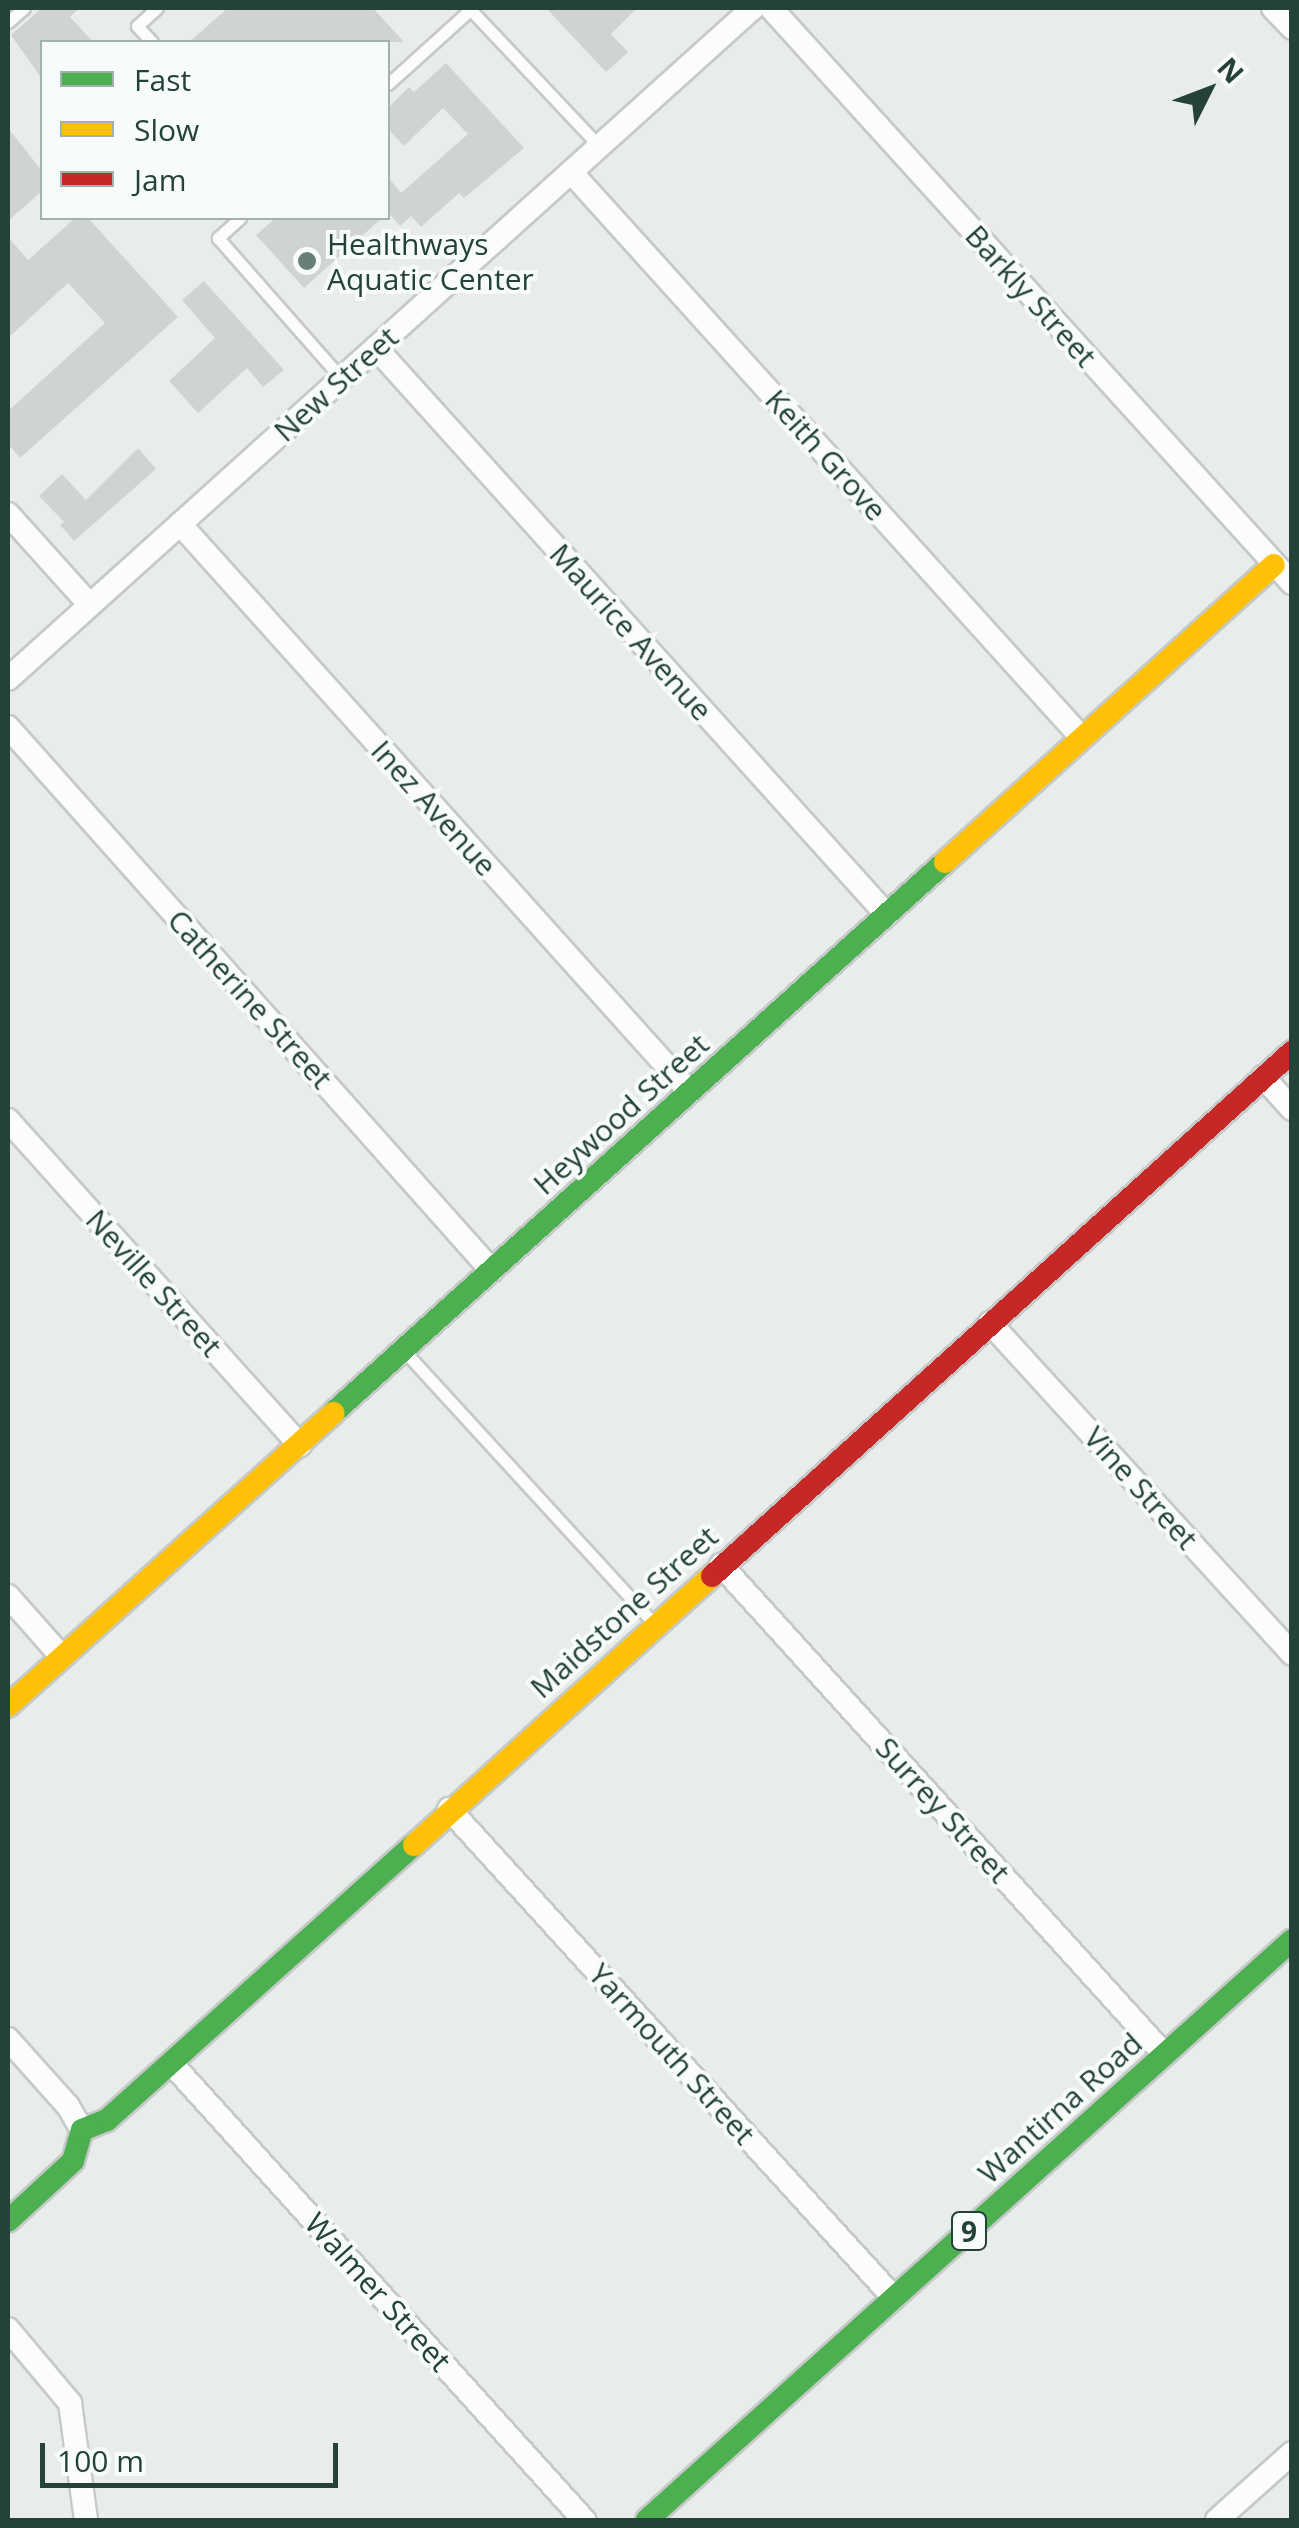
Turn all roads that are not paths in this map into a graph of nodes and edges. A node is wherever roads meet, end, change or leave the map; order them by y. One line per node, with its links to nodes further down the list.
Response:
1 (24, 8): 7 (lane)
2 (157, 8): 9 (lane)
3 (470, 8): 10 (lane); 11 (lane)
4 (754, 8): 11 (street, New Street)
5 (771, 8): 18 (street, Barkly Street)
6 (1273, 8): 8 (street)
7 (8, 22)
8 (1292, 28)
9 (150, 40)
10 (390, 82)
11 (600, 147): 12 (street, New Street)
12 (571, 172): 14 (street, New Street); 23 (street, Keith Grove)
13 (238, 220): 15 (lane)
14 (376, 348): 15 (street, New Street); 24 (street, Maurice Avenue)
15 (342, 378): 17 (street, New Street)
16 (8, 514): 20 (street)
17 (180, 524): 20 (street, New Street); 27 (street, Inez Avenue)
18 (1274, 565): 19 (street, Barkly Street); 23 (street, Heywood Street)
19 (1292, 584)
20 (90, 605): 21 (street, New Street)
21 (8, 678)
22 (8, 727): 30 (street, Catherine Street)
23 (1081, 737): 24 (street, Heywood Street)
24 (887, 914): 27 (street, Heywood Street)
25 (1292, 1052): 26 (street, Maidstone Street)
26 (1263, 1077): 28 (street); 31 (street, Maidstone Street)
27 (690, 1092): 30 (street, Heywood Street)
28 (1292, 1109)
29 (8, 1120): 33 (street, Neville Street)
30 (492, 1271): 32 (street, Heywood Street)
31 (990, 1322): 34 (street, Maidstone Street); 37 (street, Vine Street)
32 (404, 1350): 33 (street, Heywood Street); 36 (lane)
33 (300, 1445): 38 (street, Heywood Street)
34 (722, 1565): 36 (street, Maidstone Street); 43 (street, Surrey Street)
35 (8, 1596): 38 (street)
36 (655, 1625): 40 (street, Maidstone Street)
37 (1292, 1654)
38 (62, 1656): 39 (street, Heywood Street)
39 (8, 1706)
40 (449, 1809): 44 (street, Maidstone Street); 47 (street, Yarmouth Street)
41 (1292, 1940): 43 (street, Wantirna Road / 9)
42 (8, 2039): 45 (street)
43 (1164, 2054): 47 (street, Wantirna Road / 9)
44 (172, 2064): 45 (street, Maidstone Street); 51 (street, Walmer Street)
45 (82, 2130): 46 (street)
46 (8, 2220)
47 (894, 2298): 52 (street, Wantirna Road / 9)
48 (8, 2329): 50 (street)
49 (1292, 2453): 53 (street)
50 (86, 2520)
51 (584, 2520)
52 (647, 2520)
53 (1217, 2520)

